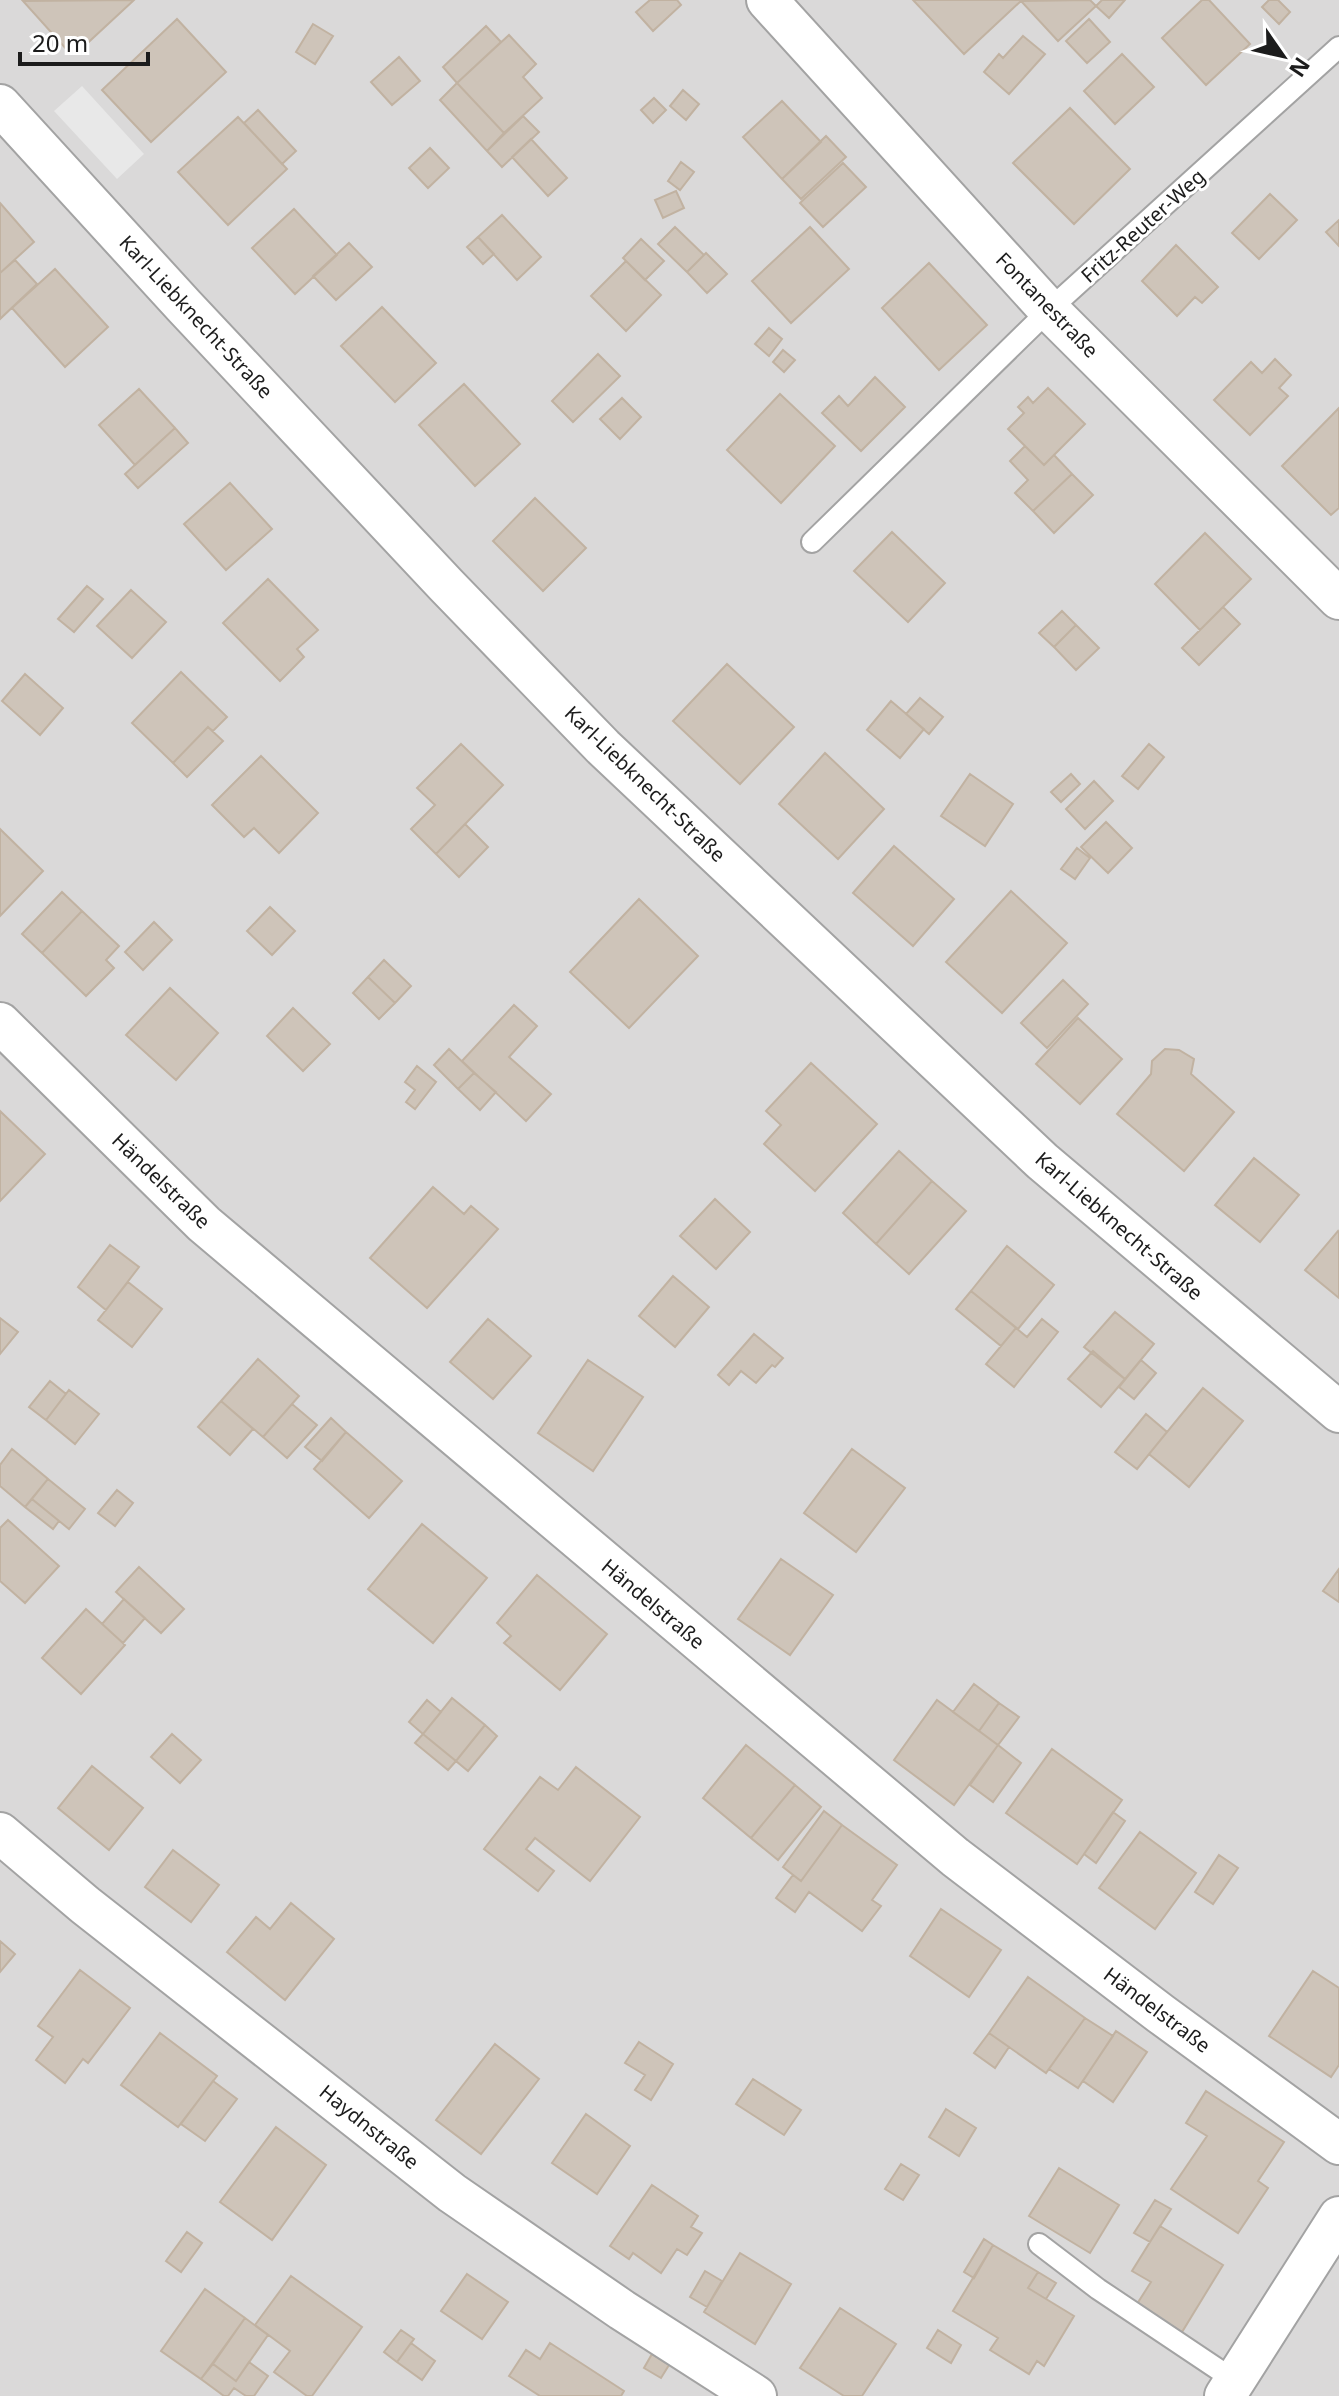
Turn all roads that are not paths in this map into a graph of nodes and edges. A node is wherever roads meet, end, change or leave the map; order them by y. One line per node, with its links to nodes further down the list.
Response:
1 (767, 0): 4 (street, Fontanestraße)
2 (1339, 47): 4 (lane, Fritz-Reuter-Weg)
3 (0, 105): 8 (street, Karl-Liebknecht-Straße)
4 (1049, 310): 5 (lane, Fritz-Reuter-Weg); 6 (street, Fontanestraße)
5 (812, 542)
6 (1339, 599)
7 (0, 1023): 10 (street, Händelstraße)
8 (1339, 1412)
9 (0, 1833): 14 (street, Haydnstraße)
10 (1339, 2144)
11 (1339, 2217): 13 (street)
12 (1039, 2244): 13 (lane)
13 (1229, 2388)
14 (756, 2396)

